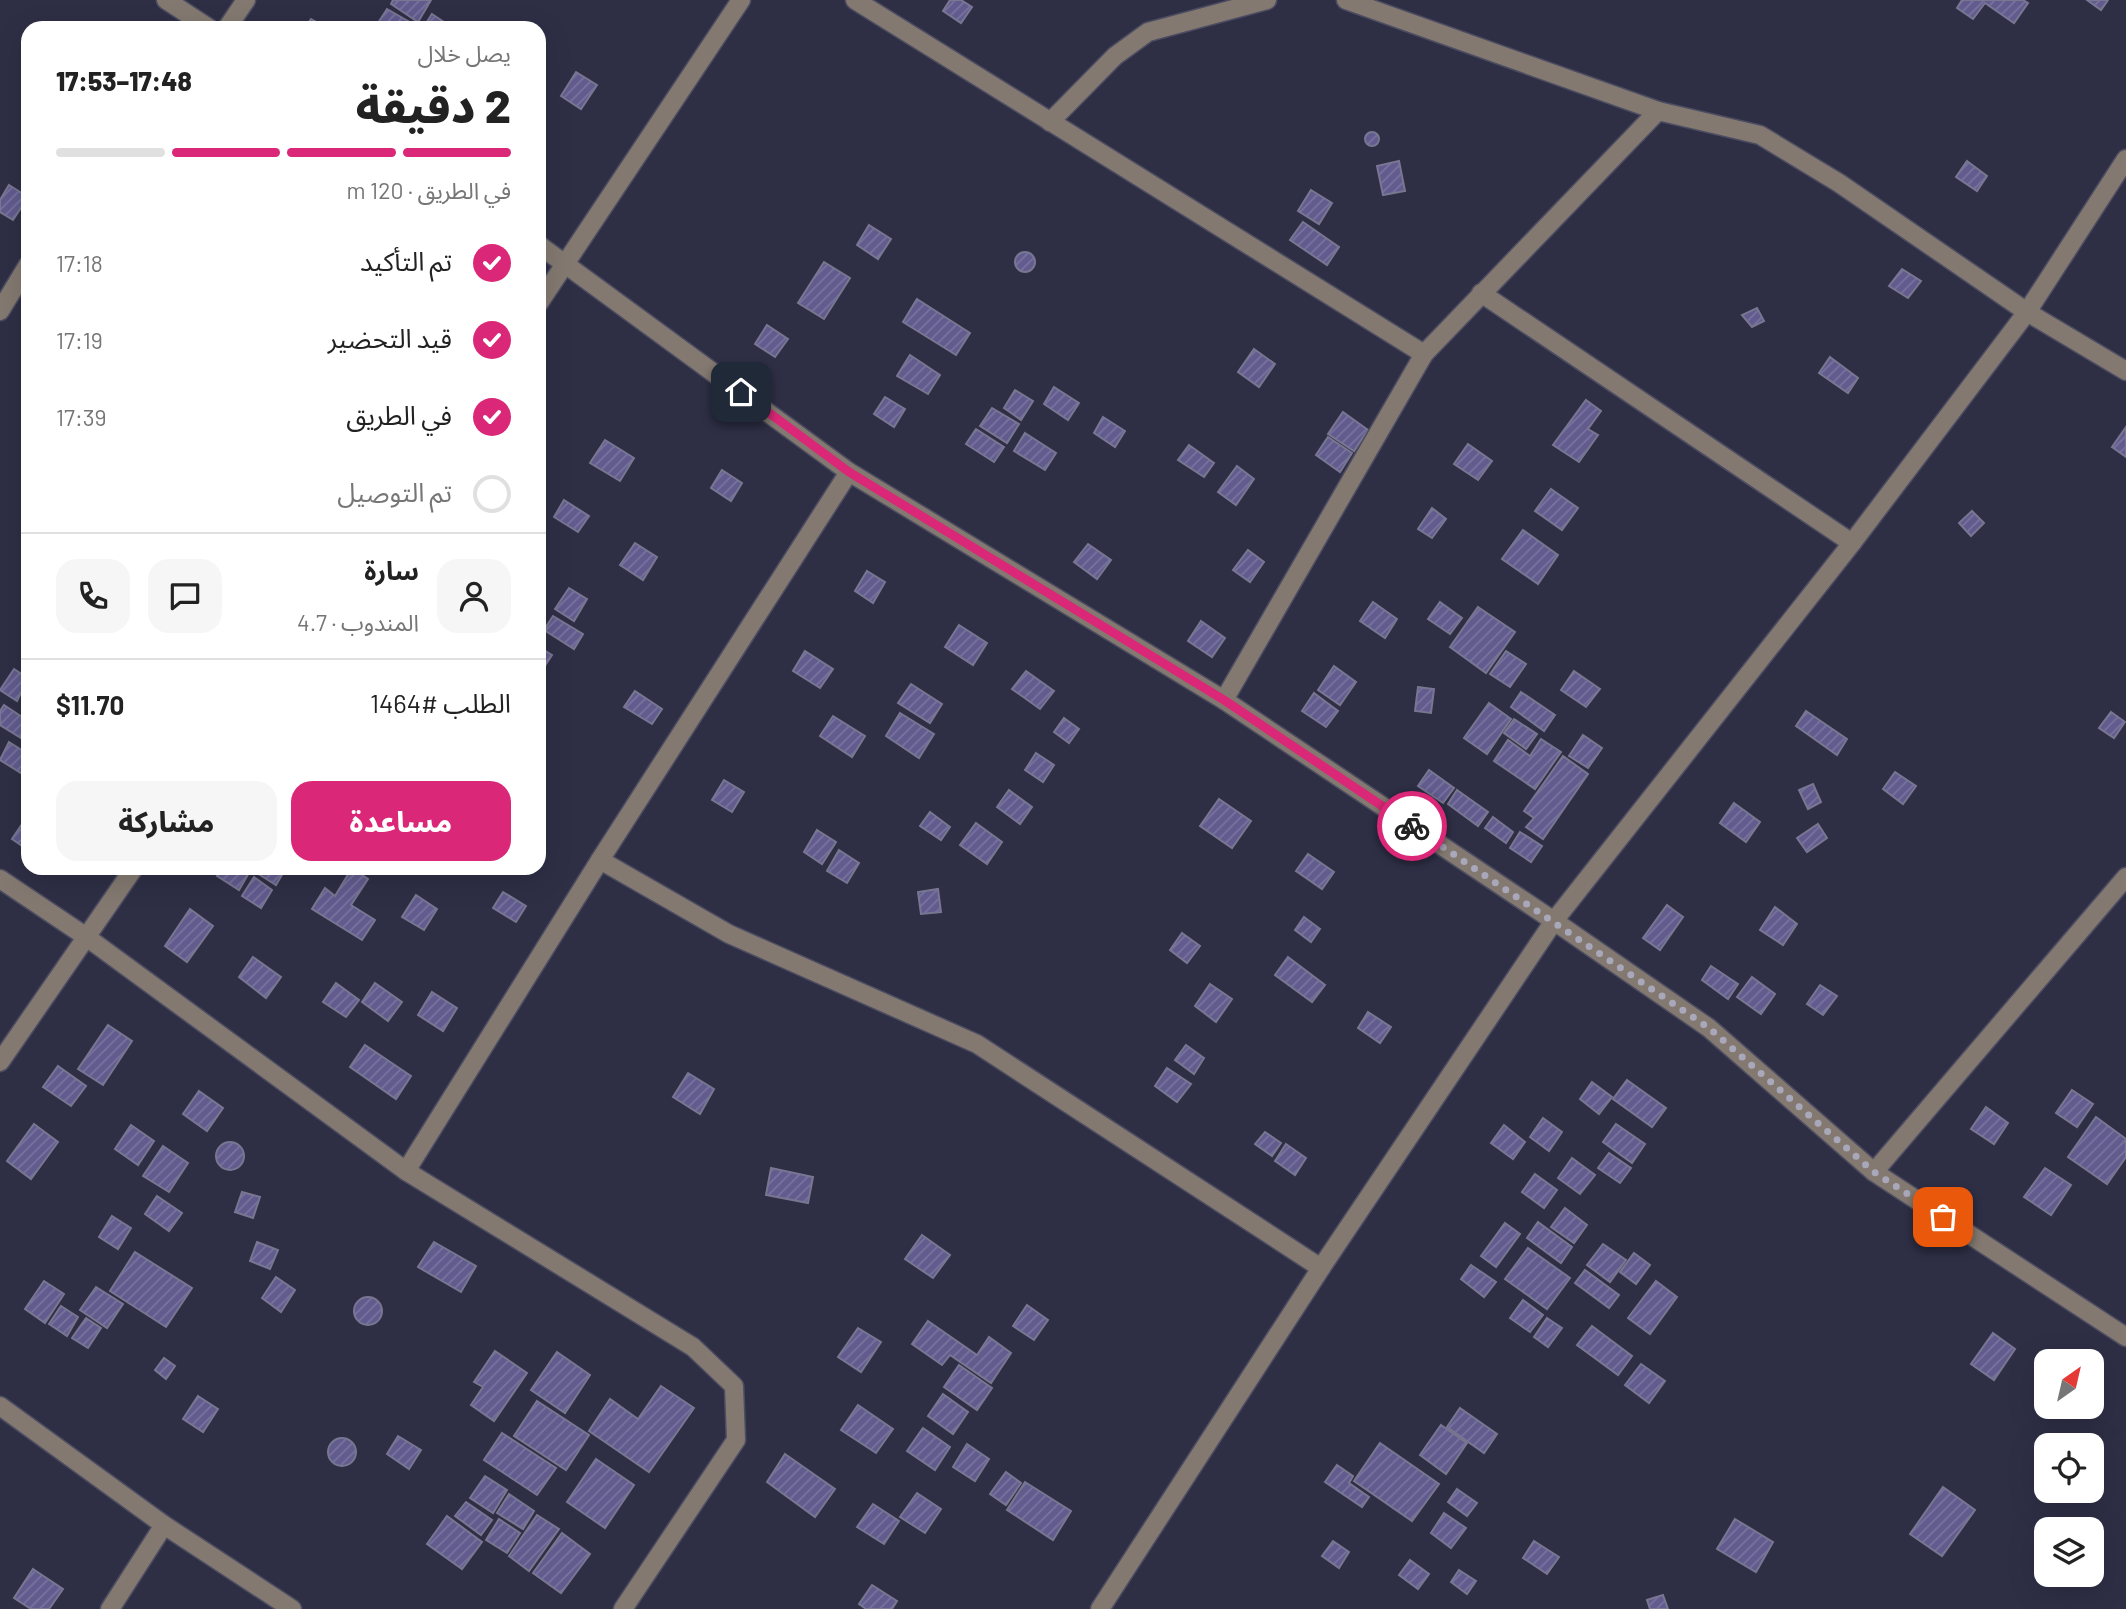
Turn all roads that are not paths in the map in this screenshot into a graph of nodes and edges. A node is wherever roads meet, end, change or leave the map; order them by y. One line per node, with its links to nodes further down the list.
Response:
1 (166, 0): 7 (street)
2 (246, 0): 10 (street)
3 (741, 0): 15 (street)
4 (855, 0): 12 (street)
5 (1267, 0): 12 (street)
6 (1346, 0): 11 (street)
7 (184, 12): 8 (street); 9 (street)
8 (178, 21)
9 (198, 21)
10 (232, 21)
11 (1658, 111): 18 (street); 20 (street)
12 (1050, 122): 21 (street)
13 (2126, 159): 20 (street)
14 (546, 250): 15 (street)
15 (567, 264): 17 (street); 23 (street)
16 (21, 276): 19 (street)
17 (546, 293)
18 (1481, 293): 21 (street); 24 (street)
19 (0, 311)
20 (2027, 312): 22 (street); 24 (street)
21 (1423, 354): 25 (street)
22 (2126, 371)
23 (849, 472): 25 (street); 26 (street)
24 (1852, 543): 30 (street)
25 (1224, 700): 30 (street)
26 (600, 860): 33 (street); 35 (street)
27 (129, 875): 31 (street)
28 (2126, 877): 34 (street)
29 (0, 879): 31 (street)
30 (1554, 921): 34 (street); 35 (street)
31 (85, 936): 32 (street); 33 (street)
32 (0, 1062)
33 (406, 1171): 41 (street)
34 (1874, 1172): 36 (street)
35 (1321, 1268): 42 (street)
36 (2126, 1337)
37 (0, 1406): 38 (street)
38 (164, 1525): 39 (street); 40 (street)
39 (110, 1609)
40 (292, 1609)
41 (622, 1609)
42 (1100, 1609)

